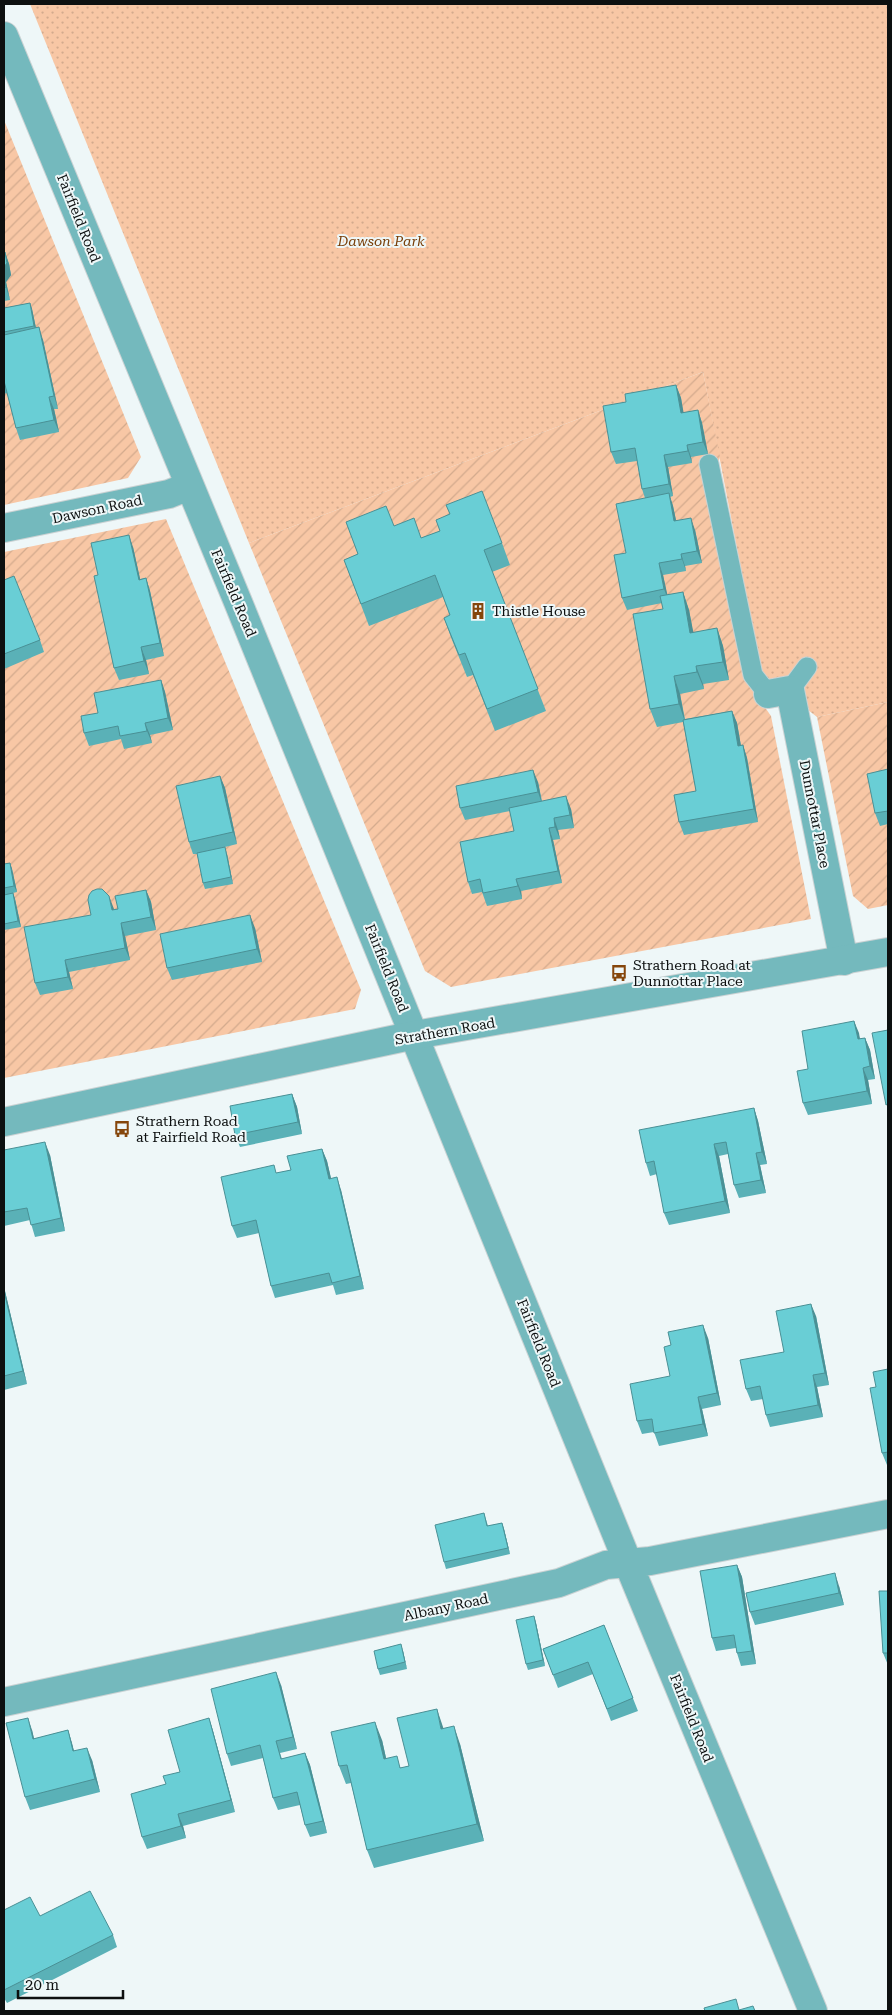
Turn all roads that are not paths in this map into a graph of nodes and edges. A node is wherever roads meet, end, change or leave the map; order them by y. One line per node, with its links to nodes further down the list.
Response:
1 (4, 36): 3 (street, Fairfield Road)
2 (709, 464): 6 (lane)
3 (189, 486): 4 (street, Dawson Road); 9 (street, Fairfield Road)
4 (4, 528)
5 (807, 667): 6 (lane)
6 (779, 692): 8 (street, Dunnottar Place)
7 (888, 952): 8 (street, Strathern Road)
8 (844, 961): 9 (street, Strathern Road)
9 (415, 1035): 10 (street, Strathern Road); 12 (street, Fairfield Road)
10 (4, 1122)
11 (888, 1514): 12 (street, Albany Road)
12 (628, 1563): 13 (street, Albany Road); 14 (street, Fairfield Road)
13 (4, 1702)
14 (813, 2011)

